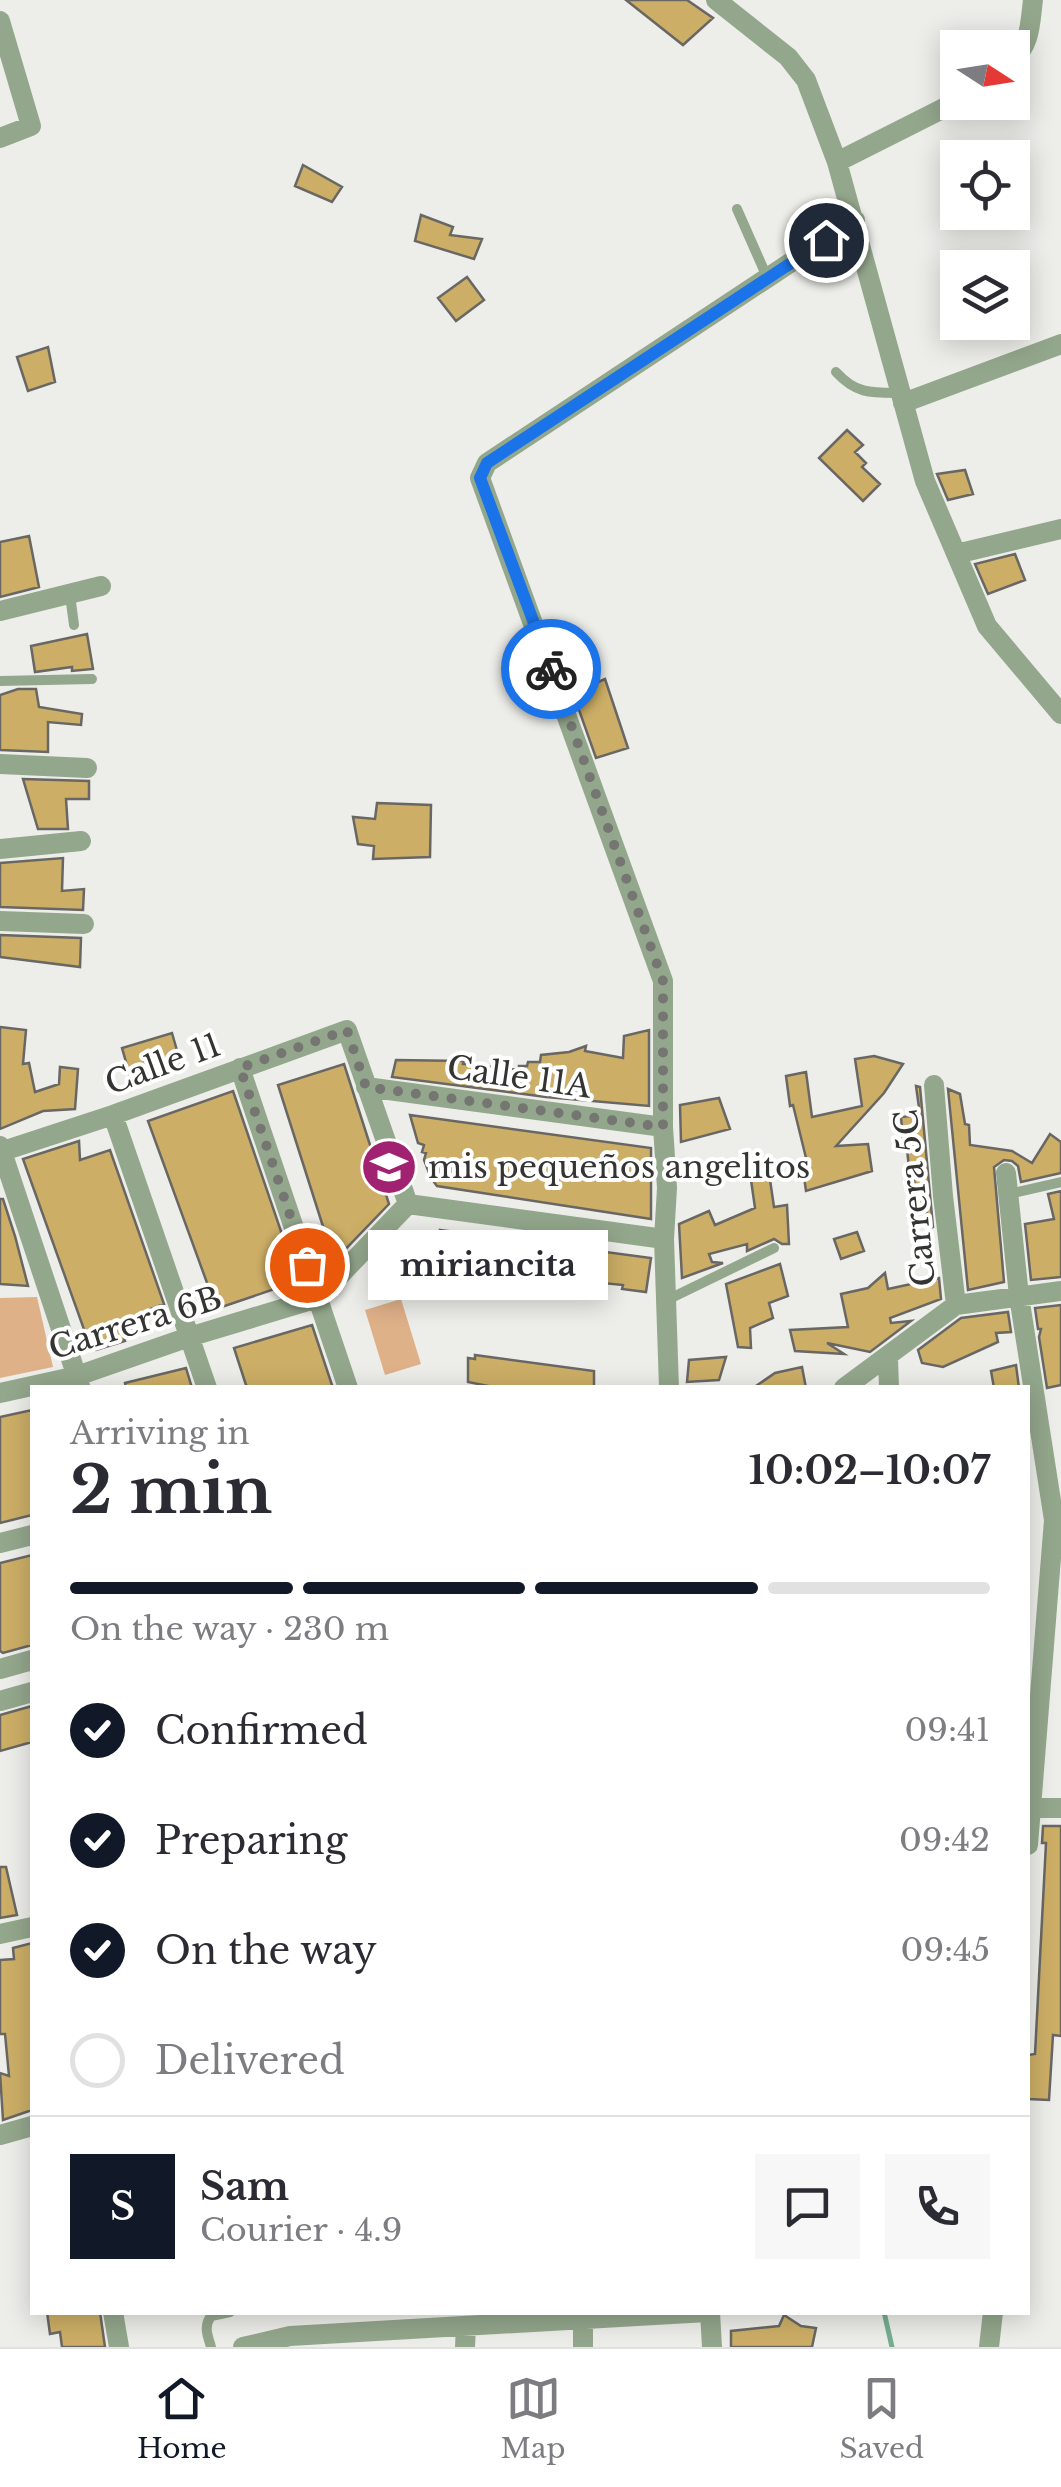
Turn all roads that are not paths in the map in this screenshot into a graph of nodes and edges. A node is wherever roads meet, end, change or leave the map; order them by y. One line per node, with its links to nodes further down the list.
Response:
1 (716, 0): 7 (street)
2 (1033, 0): 4 (street)
3 (0, 21): 6 (street)
4 (1030, 30)
5 (940, 109): 7 (street)
6 (0, 138)
7 (838, 162): 9 (street)
8 (737, 209): 10 (lane)
9 (854, 220): 10 (street); 13 (street)
10 (768, 278): 33 (street)
11 (1061, 344): 13 (street)
12 (836, 372): 13 (lane)
13 (902, 398): 15 (street)
14 (1061, 529): 15 (street)
15 (956, 554): 22 (street)
16 (101, 586): 17 (street)
17 (70, 594): 18 (street); 19 (lane)
18 (0, 611)
19 (74, 625)
20 (92, 679): 21 (lane)
21 (0, 681)
22 (1058, 707)
23 (0, 764): 24 (street)
24 (87, 768)
25 (80, 841): 26 (street)
26 (0, 849)
27 (0, 921): 28 (street)
28 (84, 924)
29 (240, 1068): 31 (street, Calle 11); 32 (street, Calle 11); 42 (street)
30 (934, 1085): 44 (street, Carrera 5C)
31 (366, 1087): 33 (street, Calle 11A); 37 (street)
32 (113, 1115): 34 (street, Calle 11); 45 (street)
33 (663, 1127): 38 (street)
34 (1, 1150): 47 (street)
35 (1061, 1182): 36 (lane)
36 (1007, 1183): 41 (street)
37 (408, 1204): 38 (street); 42 (street, Carrera 6B)
38 (664, 1239): 43 (street)
39 (774, 1248): 43 (lane)
40 (1061, 1290): 41 (street)
41 (1019, 1296): 44 (street); 55 (street)
42 (318, 1298): 45 (street, Carrera 6B); 49 (street)
43 (666, 1300): 50 (street)
44 (956, 1305): 46 (street)
45 (189, 1337): 47 (street, Carrera 6B); 48 (street)
46 (888, 1358): 51 (street); 52 (street)
47 (78, 1382)
48 (205, 1385)
49 (347, 1385)
50 (669, 1385)
51 (848, 1385)
52 (888, 1385)
53 (30, 1389): 54 (street, Carrera 6B)
54 (0, 1393)
55 (1058, 1519): 59 (street)
56 (30, 1536): 57 (street)
57 (0, 1543)
58 (1030, 1568): 59 (street)
59 (1050, 1569): 60 (street)
60 (1036, 1648): 65 (street)
61 (30, 1661): 62 (street)
62 (0, 1670)
63 (30, 1693): 64 (street)
64 (0, 1701)
65 (1032, 1741): 66 (street)
66 (1031, 1808): 67 (street); 68 (street)
67 (1061, 1808)
68 (1030, 1821)
69 (30, 1926): 70 (street)
70 (0, 1934)
71 (30, 2127): 72 (street)
72 (0, 2135)
73 (114, 2315): 81 (street)
74 (216, 2315): 82 (lane)
75 (646, 2315): 78 (street)
76 (709, 2315): 85 (street)
77 (992, 2315): 86 (street)
78 (582, 2318): 79 (street); 84 (street)
79 (466, 2336): 80 (street)
80 (346, 2340): 83 (street)
81 (119, 2347)
82 (212, 2347)
83 (243, 2347)
84 (583, 2347)
85 (712, 2347)
86 (990, 2347)

